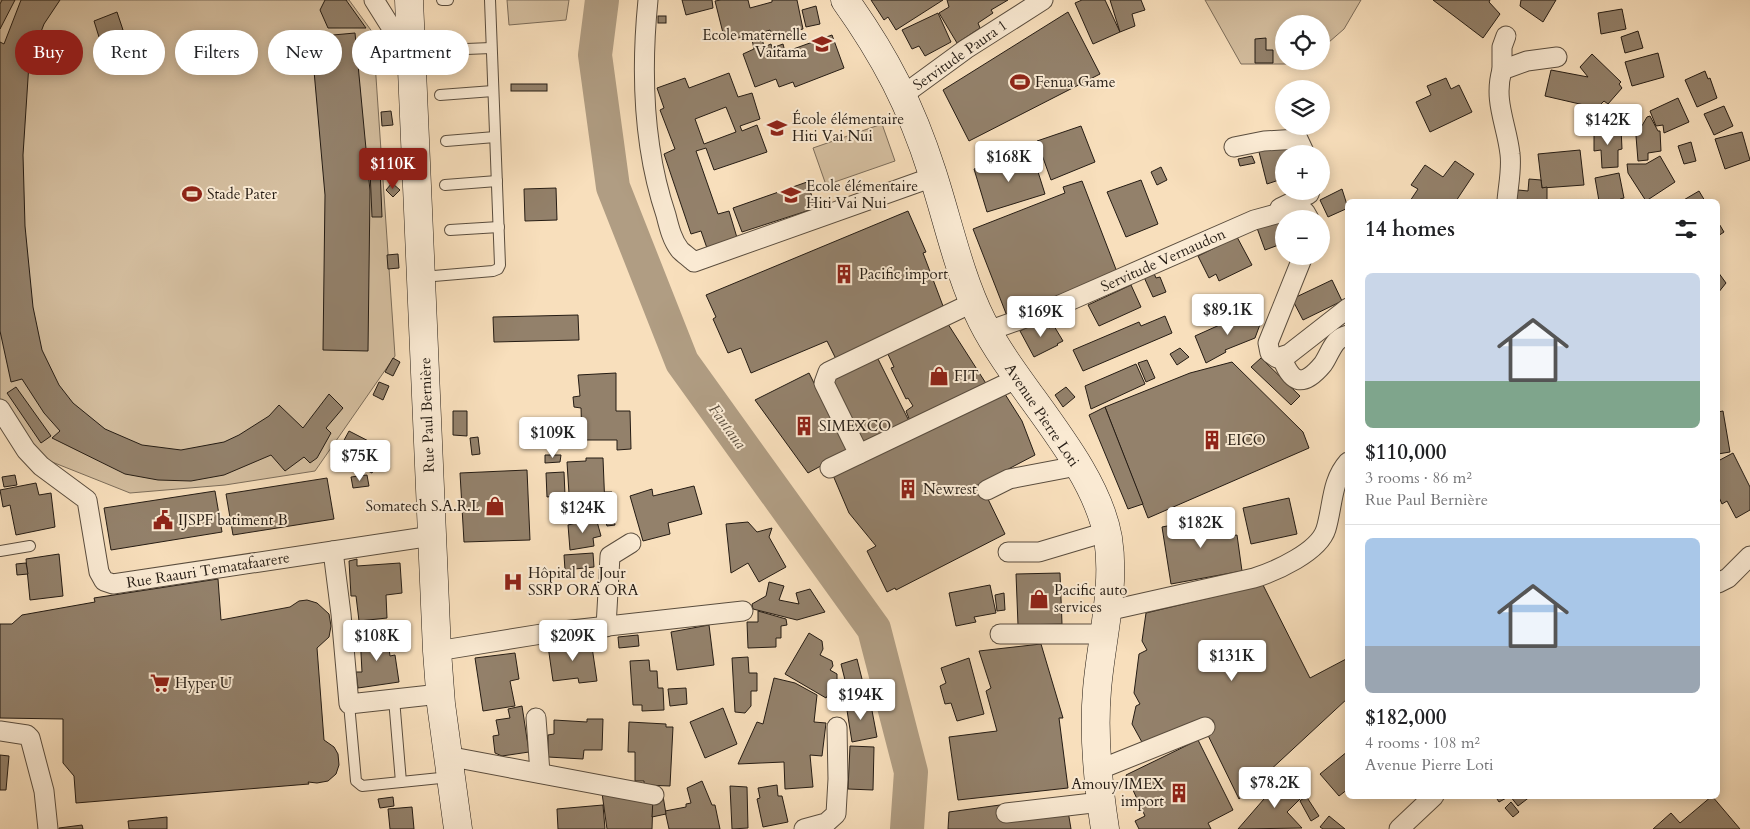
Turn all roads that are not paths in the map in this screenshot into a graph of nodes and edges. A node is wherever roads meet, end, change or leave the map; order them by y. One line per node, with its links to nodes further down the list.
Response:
1 (374, 0): 9 (street)
2 (409, 0): 10 (main road, Rue Paul Bernière)
3 (442, 0): 4 (lane)
4 (448, 0)
5 (490, 0): 12 (lane)
6 (648, 0): 24 (street)
7 (845, 0): 18 (main road, Avenue Pierre Loti)
8 (1043, 0): 18 (street, Servitude Paura 1)
9 (392, 30)
10 (410, 30)
11 (1506, 36): 15 (street)
12 (491, 48): 13 (lane); 17 (lane)
13 (469, 49)
14 (1558, 57): 15 (street)
15 (1502, 70): 27 (street)
16 (412, 75): 34 (main road, Rue Paul Bernière)
17 (493, 91): 19 (lane); 20 (lane)
18 (903, 95): 24 (main road, Avenue Pierre Loti)
19 (440, 96)
20 (495, 137): 21 (lane); 25 (lane)
21 (446, 141)
22 (1301, 145): 23 (street)
23 (1234, 147)
24 (933, 177): 35 (main road, Avenue Pierre Loti)
25 (497, 181): 26 (lane); 31 (lane)
26 (445, 185)
27 (1507, 199)
28 (1296, 200): 30 (street)
29 (1275, 214): 30 (street, Servitude Vernaudon)
30 (1254, 220): 37 (street, Servitude Vernaudon)
31 (499, 227): 32 (lane); 34 (lane)
32 (450, 230)
33 (1299, 265): 39 (street)
34 (421, 277): 48 (main road, Rue Paul Bernière)
35 (974, 302): 37 (main road, Avenue Pierre Loti); 42 (street)
36 (1345, 310): 39 (street)
37 (988, 331): 40 (main road, Avenue Pierre Loti)
38 (1345, 336): 39 (street)
39 (1282, 358)
40 (1018, 378): 42 (street); 43 (main road, Avenue Pierre Loti)
41 (1, 415): 52 (street, Rue Raauri Tematafaarere)
42 (859, 454): 45 (street)
43 (1076, 466): 46 (street); 47 (main road, Avenue Pierre Loti)
44 (1345, 466): 57 (street)
45 (830, 468)
46 (987, 490)
47 (1106, 532): 53 (street); 57 (main road, Avenue Pierre Loti)
48 (432, 536): 52 (street, Rue Raauri Tematafaarere); 60 (main road, Rue Paul Bernière)
49 (631, 543): 58 (street)
50 (30, 546): 51 (lane)
51 (0, 552)
52 (333, 552): 63 (street)
53 (1008, 552)
54 (1750, 556): 55 (street)
55 (1720, 583)
56 (743, 611): 58 (street)
57 (1105, 622): 59 (street); 69 (main road, Avenue Pierre Loti)
58 (606, 627): 60 (street)
59 (1000, 634)
60 (437, 651): 61 (main road, Rue Paul Bernière)
61 (440, 694): 62 (street); 68 (main road, Rue Paul Bernière)
62 (394, 699): 63 (street); 71 (lane)
63 (349, 704): 71 (lane)
64 (536, 718): 70 (street)
65 (837, 727): 78 (street)
66 (1205, 727): 69 (street)
67 (0, 731): 76 (street)
68 (448, 766): 70 (street); 71 (lane); 77 (main road, Rue Paul Bernière)
69 (1098, 770): 74 (main road, Avenue Pierre Loti)
70 (540, 773): 72 (street)
71 (401, 782)
72 (654, 795)
73 (1431, 799): 80 (street)
74 (1101, 802): 75 (street); 79 (main road, Avenue Pierre Loti)
75 (1006, 813)
76 (48, 829)
77 (458, 829)
78 (804, 829)
79 (1105, 829)
80 (1399, 829)

